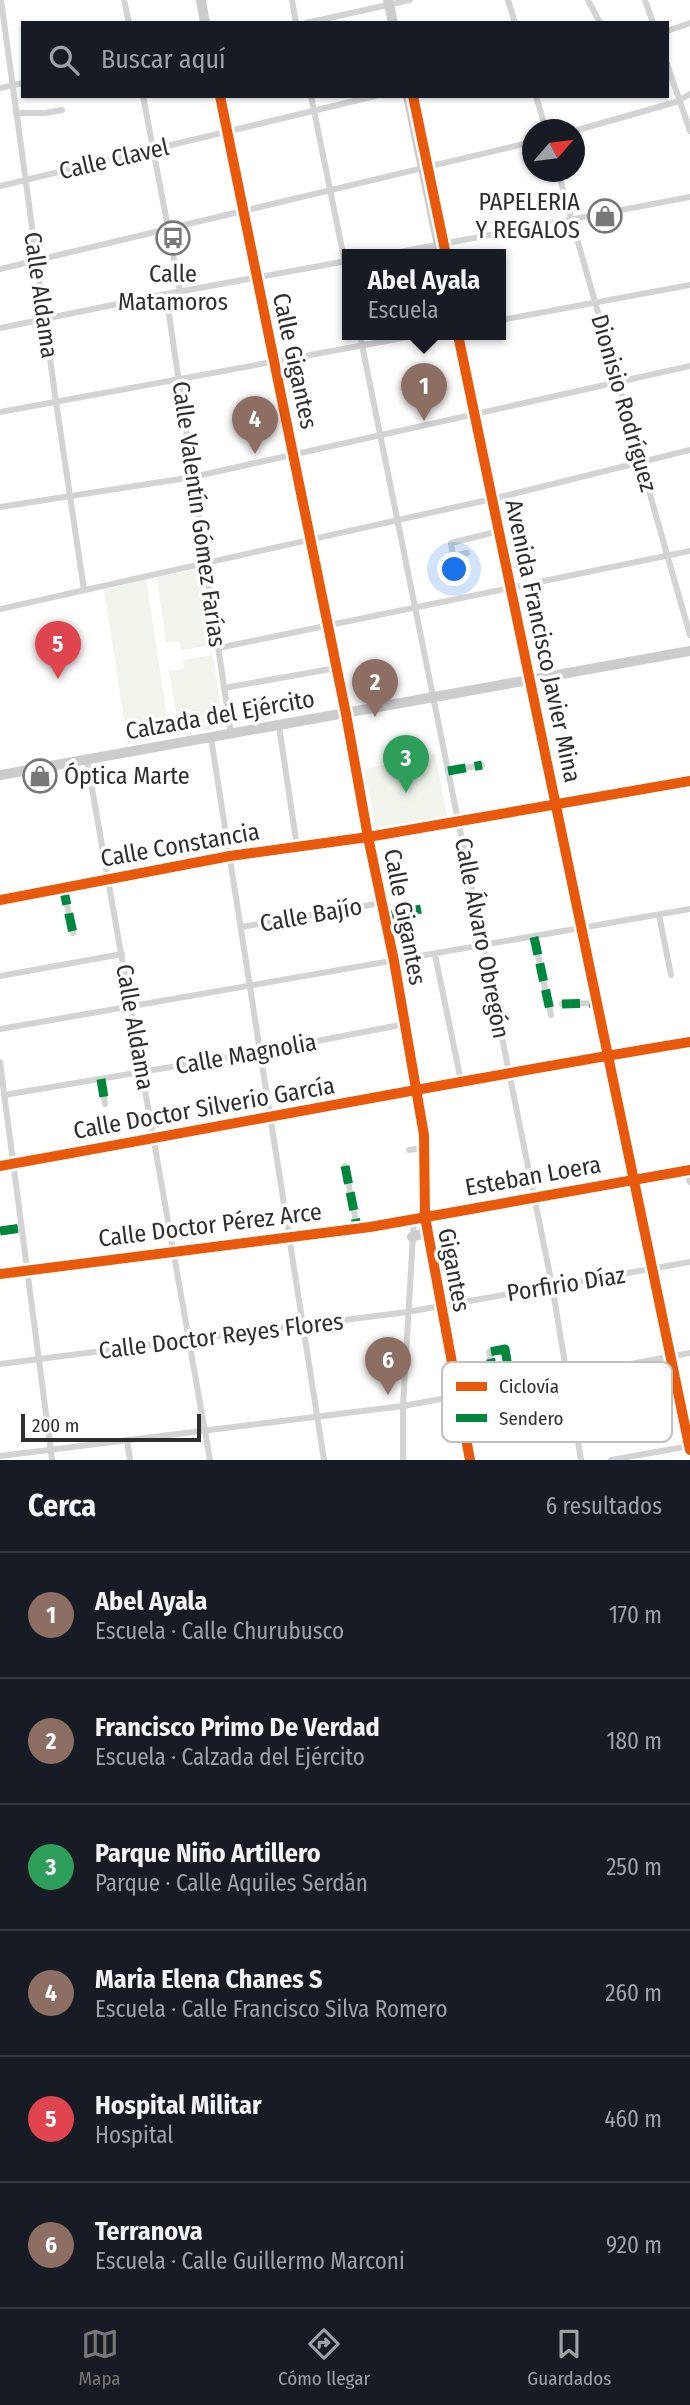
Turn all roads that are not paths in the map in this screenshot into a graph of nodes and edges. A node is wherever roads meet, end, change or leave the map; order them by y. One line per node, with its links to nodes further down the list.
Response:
1 (1, 0): 20 (street, Calle Aldama)
2 (124, 0): 10 (street)
3 (201, 0): 11 (main road)
4 (292, 0): 12 (street)
5 (410, 0): 9 (street)
6 (508, 0): 15 (street)
7 (588, 0): 16 (street)
8 (645, 0): 17 (street)
9 (389, 2): 13 (street); 14 (main road)
10 (129, 21)
11 (205, 21)
12 (296, 21)
13 (314, 21)
14 (393, 21)
15 (514, 21)
16 (599, 21)
17 (652, 21)
18 (690, 23): 19 (street)
19 (669, 31)
20 (3, 42): 23 (street, Calle Aldama)
21 (669, 70): 32 (street)
22 (21, 84): 23 (street)
23 (11, 86): 24 (street); 35 (street, Calle Aldama)
24 (0, 88)
25 (690, 94): 32 (street)
26 (143, 98): 41 (street)
27 (220, 98): 39 (main road, Calle Gigantes)
28 (311, 98): 34 (street)
29 (366, 98): 34 (street, Calle Clavel)
30 (408, 98): 42 (main road)
31 (537, 98): 36 (street)
32 (679, 99): 37 (street); 38 (street)
33 (62, 110): 35 (street)
34 (314, 110): 39 (street, Calle Clavel); 46 (street)
35 (16, 113): 43 (street, Calle Aldama)
36 (543, 119)
37 (585, 128)
38 (690, 131)
39 (228, 132): 41 (street, Calle Clavel); 48 (main road, Calle Gigantes)
40 (522, 145): 42 (street)
41 (153, 150): 43 (street, Calle Clavel); 50 (street)
42 (423, 168): 46 (street); 52 (main road)
43 (25, 180): 45 (street, Calle Clavel); 54 (street, Calle Aldama)
44 (561, 182): 49 (street, Dionisio Rodríguez)
45 (0, 186)
46 (330, 191): 48 (street); 51 (street)
47 (690, 197): 49 (street)
48 (243, 211): 50 (street); 57 (main road, Calle Gigantes)
49 (572, 219): 53 (street); 61 (street, Dionisio Rodríguez)
50 (168, 230): 54 (street); 59 (street)
51 (343, 249)
52 (440, 249)
53 (444, 249)
54 (37, 260): 56 (street); 62 (street, Calle Aldama)
55 (342, 263): 57 (street)
56 (0, 269)
57 (256, 278): 59 (street); 69 (main road, Calle Gigantes)
58 (690, 285): 61 (street)
59 (180, 291): 60 (street)
60 (166, 294): 62 (street); 71 (street, Calle Valentín Gómez Farías)
61 (596, 303): 63 (street); 72 (street, Dionisio Rodríguez)
62 (45, 319): 64 (street); 73 (street, Calle Aldama)
63 (506, 319)
64 (0, 328)
65 (361, 340): 68 (street, Calle Álvaro Obregón)
66 (393, 340): 68 (street)
67 (459, 340): 75 (main road, Avenida Francisco Javier Mina)
68 (362, 346): 69 (street); 76 (street, Calle Álvaro Obregón)
69 (274, 362): 71 (street); 78 (main road, Calle Gigantes)
70 (690, 366): 72 (street)
71 (179, 380): 73 (street); 80 (street, Calle Valentín Gómez Farías)
72 (619, 382): 75 (street); 79 (street, Dionisio Rodríguez)
73 (55, 402): 74 (street); 81 (street, Calle Aldama)
74 (0, 412)
75 (475, 416): 76 (street); 82 (main road, Avenida Francisco Javier Mina)
76 (380, 437): 78 (street); 84 (street, Calle Álvaro Obregón)
77 (690, 450): 79 (street)
78 (293, 456): 80 (street); 86 (main road, Calle Gigantes)
79 (641, 462): 82 (street); 89 (street, Dionisio Rodríguez)
80 (193, 477): 81 (street); 90 (street, Calle Valentín Gómez Farías)
81 (70, 496): 83 (street); 92 (street, Calle Aldama)
82 (492, 499): 84 (street); 85 (main road, Avenida Francisco Javier Mina)
83 (0, 507)
84 (397, 520): 86 (street); 93 (street, Calle Álvaro Obregón)
85 (499, 531): 88 (street); 91 (main road, Avenida Francisco Javier Mina)
86 (310, 540): 90 (street); 95 (main road, Calle Gigantes)
87 (690, 551): 89 (street)
88 (467, 553)
89 (668, 556): 91 (street); 96 (street, Dionisio Rodríguez)
90 (206, 564): 92 (street); 97 (street, Calle Valentín Gómez Farías)
91 (511, 588): 93 (street); 100 (main road, Avenida Francisco Javier Mina)
92 (84, 590): 94 (street)
93 (415, 607): 95 (street); 102 (street, Calle Álvaro Obregón)
94 (0, 608)
95 (327, 625): 97 (street); 99 (main road, Calle Gigantes)
96 (690, 635)
97 (218, 648): 101 (street, Calle Valentín Gómez Farías)
98 (690, 651): 100 (main road, Calzada del Ejército)
99 (336, 668): 101 (street); 103 (main road, Calle Gigantes)
100 (530, 681): 102 (main road, Calzada del Ejército); 112 (main road, Avenida Francisco Javier Mina)
101 (224, 688): 105 (street, Calle Valentín Gómez Farías)
102 (433, 698): 103 (main road, Calzada del Ejército); 109 (street, Calle Álvaro Obregón)
103 (346, 713): 104 (main road, Calzada del Ejército); 114 (main road, Calle Gigantes)
104 (279, 726): 105 (main road, Calzada del Ejército); 115 (street)
105 (231, 734): 106 (main road, Calzada del Ejército)
106 (211, 738): 107 (main road, Calzada del Ejército); 116 (street)
107 (87, 760): 110 (main road, Calzada del Ejército); 117 (street, Calle Aldama)
108 (482, 765): 109 (street)
109 (448, 771): 113 (street, Calle Álvaro Obregón)
110 (0, 775)
111 (690, 781): 112 (street)
112 (556, 805): 113 (main road, Calle Constancia); 124 (main road, Avenida Francisco Javier Mina)
113 (458, 822): 114 (main road, Calle Constancia); 127 (street, Calle Álvaro Obregón)
114 (368, 837): 115 (main road, Calle Constancia); 120 (main road, Calle Gigantes)
115 (297, 847): 116 (main road, Calle Constancia)
116 (230, 856): 117 (main road, Calle Constancia); 123 (street)
117 (110, 879): 118 (main road, Calle Constancia); 128 (street, Calle Aldama)
118 (63, 887): 119 (main road, Calle Constancia); 125 (street)
119 (0, 900)
120 (382, 903): 123 (street, Calle Bajío); 130 (main road, Calle Gigantes)
121 (690, 909): 122 (street)
122 (659, 915): 124 (street); 131 (street)
123 (241, 927): 133 (street)
124 (581, 929): 126 (street); 134 (main road, Avenida Francisco Javier Mina)
125 (73, 933)
126 (534, 937): 127 (street); 137 (street)
127 (484, 946): 129 (street); 145 (street, Calle Álvaro Obregón)
128 (122, 954): 132 (street); 136 (street, Calle Aldama)
129 (435, 955): 130 (street); 147 (street)
130 (394, 961): 133 (street); 138 (main road, Calle Gigantes)
131 (671, 975)
132 (0, 976)
133 (250, 986): 136 (street); 141 (street)
134 (596, 1003): 135 (street); 142 (main road, Avenida Francisco Javier Mina)
135 (562, 1004)
136 (131, 1006): 139 (street); 144 (street, Calle Aldama)
137 (551, 1015)
138 (405, 1024): 141 (street, Calle Magnolia); 148 (main road, Calle Gigantes)
139 (0, 1029)
140 (690, 1042): 142 (street, Calle Doctor Silverio García)
141 (260, 1052): 144 (street, Calle Magnolia); 151 (street)
142 (607, 1056): 145 (street, Calle Doctor Silverio García); 159 (main road, Avenida Francisco Javier Mina)
143 (0, 1062): 149 (street)
144 (142, 1072): 146 (street, Calle Magnolia); 152 (street, Calle Aldama)
145 (508, 1072): 147 (street, Calle Doctor Silverio García); 161 (street, Calle Álvaro Obregón)
146 (101, 1079): 149 (street, Calle Magnolia); 150 (street)
147 (461, 1081): 148 (street, Calle Doctor Silverio García)
148 (416, 1090): 151 (street, Calle Doctor Silverio García); 153 (main road, Calle Gigantes)
149 (4, 1096): 155 (street)
150 (105, 1104)
151 (270, 1119): 152 (street, Calle Doctor Silverio García); 167 (street)
152 (155, 1139): 155 (street, Calle Doctor Silverio García); 170 (street, Calle Aldama)
153 (425, 1148): 154 (street); 162 (main road, Calle Gigantes)
154 (409, 1150)
155 (13, 1164): 156 (street, Calle Doctor Silverio García); 165 (street)
156 (0, 1166)
157 (345, 1166): 164 (street)
158 (689, 1169): 159 (street, Esteban Loera); 160 (street)
159 (633, 1180): 161 (street, Esteban Loera); 173 (main road, Avenida Francisco Javier Mina)
160 (690, 1182)
161 (533, 1197): 162 (street, Esteban Loera); 175 (street, Calle Álvaro Obregón)
162 (425, 1217): 163 (street, Calle Doctor Pérez Arce); 169 (main road, Calle Gigantes)
163 (414, 1219): 164 (street, Calle Doctor Pérez Arce); 168 (street)
164 (357, 1227): 167 (street, Calle Doctor Pérez Arce)
165 (21, 1228): 166 (street); 172 (street)
166 (0, 1231)
167 (289, 1236): 170 (street, Calle Doctor Pérez Arce); 178 (street)
168 (412, 1237): 169 (main road); 177 (street)
169 (429, 1237): 176 (main road, Calle Gigantes)
170 (173, 1250): 172 (street, Calle Doctor Pérez Arce); 179 (street, Calle Aldama)
171 (690, 1262): 173 (street, Porfirio Díaz)
172 (27, 1269): 174 (street, Calle Doctor Pérez Arce); 182 (street)
173 (653, 1270): 175 (street, Porfirio Díaz); 181 (main road, Avenida Francisco Javier Mina)
174 (0, 1273)
175 (552, 1285): 176 (street, Porfirio Díaz); 184 (street, Calle Álvaro Obregón)
176 (442, 1306): 177 (street, Calle Doctor Reyes Flores); 183 (main road, Calle Gigantes)
177 (407, 1312): 178 (street, Calle Doctor Reyes Flores); 188 (street)
178 (302, 1325): 179 (street, Calle Doctor Reyes Flores); 189 (street)
179 (189, 1341): 182 (street, Calle Doctor Reyes Flores); 190 (street, Calle Aldama)
180 (690, 1353): 181 (street)
181 (671, 1357): 185 (street); 194 (main road, Avenida Francisco Javier Mina)
182 (39, 1359): 186 (street, Calle Doctor Reyes Flores); 195 (street)
183 (452, 1362)
184 (565, 1362)
185 (640, 1362)
186 (0, 1364)
187 (442, 1397): 188 (street)
188 (403, 1406): 189 (street); 201 (street)
189 (317, 1415): 190 (street); 200 (street)
190 (205, 1430): 191 (street); 199 (street, Calle Aldama)
191 (127, 1440): 195 (street); 198 (street)
192 (467, 1442): 202 (main road, Calle Gigantes)
193 (578, 1442): 203 (street, Calle Álvaro Obregón)
194 (690, 1447): 204 (street)
195 (51, 1449): 196 (street); 197 (street)
196 (0, 1456)
197 (52, 1460)
198 (130, 1460)
199 (210, 1460)
200 (324, 1460)
201 (403, 1460)
202 (470, 1460)
203 (581, 1460)
204 (611, 1460)

